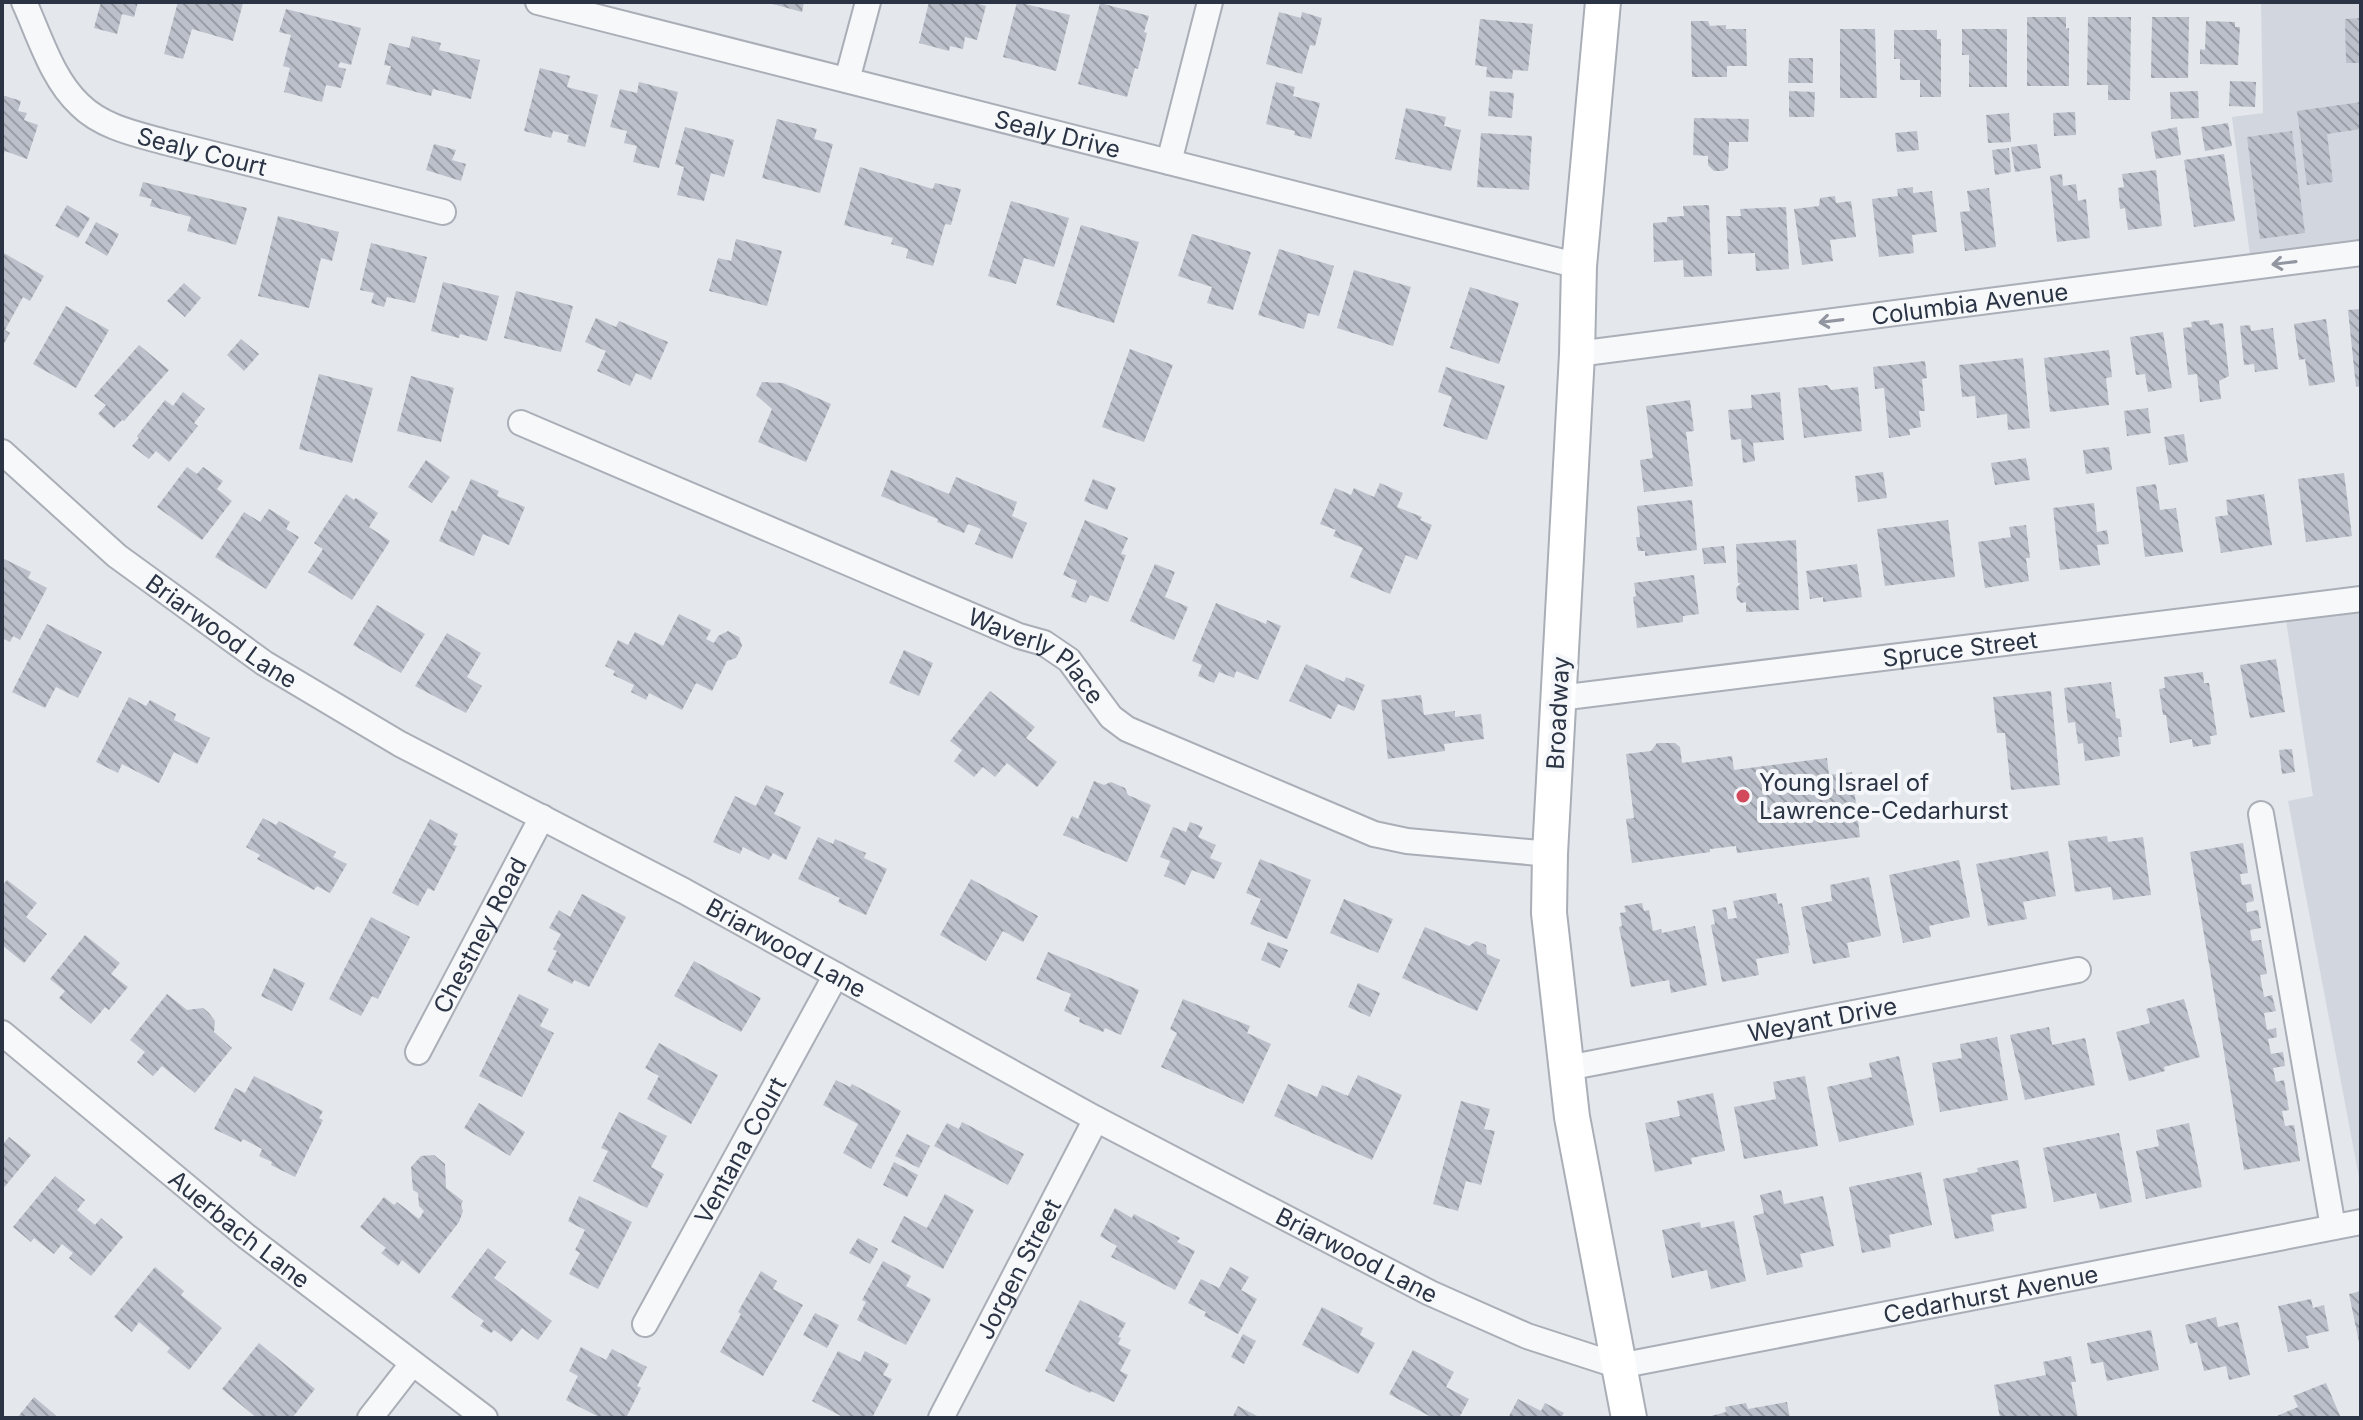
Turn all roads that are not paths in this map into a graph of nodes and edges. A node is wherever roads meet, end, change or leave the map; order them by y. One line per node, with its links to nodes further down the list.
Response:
1 (24, 2): 8 (street, Sealy Court)
2 (538, 2): 6 (street, Sealy Drive)
3 (868, 2): 6 (street)
4 (1210, 2): 7 (street)
5 (1603, 2): 10 (main road, Broadway)
6 (847, 80): 7 (street, Sealy Drive)
7 (1169, 162): 10 (street, Sealy Drive)
8 (443, 212)
9 (2361, 253): 11 (street, Columbia Avenue, one-way to 11)
10 (1579, 266): 11 (main road, Broadway)
11 (1577, 354): 15 (main road, Broadway)
12 (521, 423): 18 (street, Waverly Place)
13 (2, 452): 17 (street, Briarwood Lane)
14 (2361, 599): 15 (street, Spruce Street)
15 (1559, 698): 18 (main road, Broadway)
16 (2261, 814): 26 (street)
17 (542, 817): 20 (street, Briarwood Lane); 22 (street, Chestney Road)
18 (1550, 854): 23 (main road, Broadway)
19 (2078, 970): 23 (street, Weyant Drive)
20 (836, 975): 24 (street, Briarwood Lane); 27 (street, Ventana Court)
21 (2, 1033): 28 (street, Auerbach Lane)
22 (418, 1052)
23 (1567, 1068): 29 (main road, Broadway)
24 (1096, 1119): 29 (street, Briarwood Lane); 32 (street, Jorgen Street)
25 (2361, 1222): 26 (street, Cedarhurst Avenue)
26 (2333, 1227): 29 (street, Cedarhurst Avenue)
27 (645, 1324)
28 (412, 1364): 30 (street); 31 (street, Auerbach Lane)
29 (1619, 1366): 33 (main road, Broadway)
30 (370, 1418)
31 (485, 1418)
32 (941, 1418)
33 (1629, 1418)

